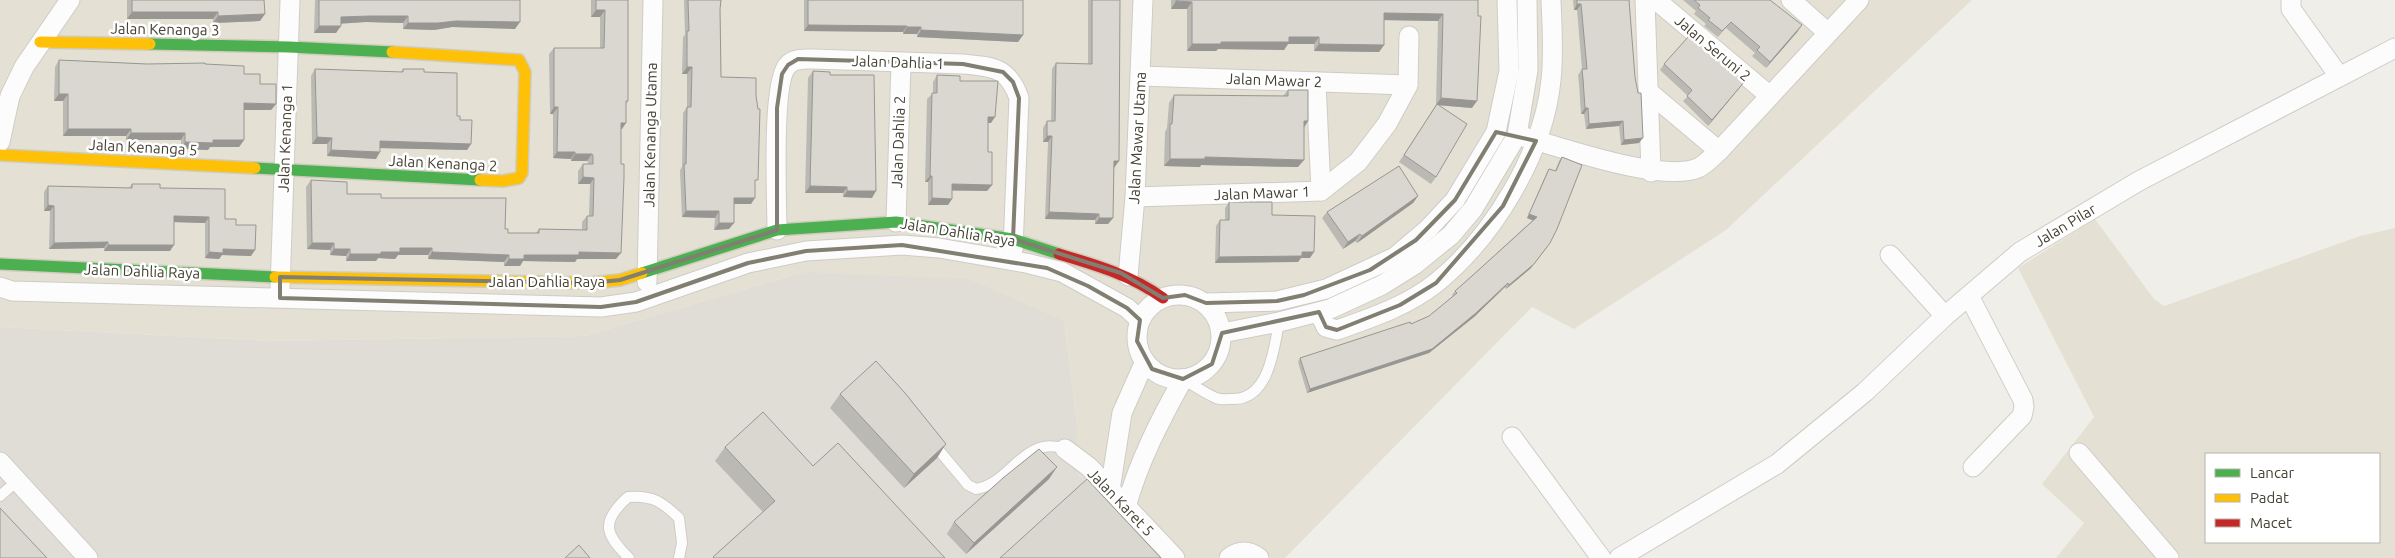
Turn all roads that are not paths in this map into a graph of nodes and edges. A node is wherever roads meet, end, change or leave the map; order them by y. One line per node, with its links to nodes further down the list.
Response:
1 (70, 0): 15 (street)
2 (290, 0): 16 (street, Jalan Kenanga 1)
3 (653, 0): 41 (street, Jalan Kenanga Utama)
4 (1143, 0): 19 (street, Jalan Mawar Utama)
5 (1508, 0): 25 (street)
6 (1527, 0): 26 (street)
7 (1551, 0): 27 (street)
8 (1645, 0): 23 (street)
9 (1656, 0): 24 (street, Jalan Seruni 2)
10 (1791, 0): 13 (street)
11 (1859, 0): 13 (street)
12 (2291, 0): 20 (street)
13 (1828, 33): 24 (street)
14 (1409, 36): 22 (street, Jalan Mawar 1)
15 (40, 42): 16 (street, Jalan Kenanga 3); 28 (street)
16 (289, 47): 31 (street, Jalan Kenanga 1); 31 (street, Jalan Kenanga 2)
17 (2395, 48): 20 (street, Jalan Pilar)
18 (901, 63): 35 (street, Jalan Dahlia 2); 36 (street, Jalan Dahlia 1); 37 (street, Jalan Dahlia 1)
19 (1140, 76): 21 (street, Jalan Mawar 2); 34 (street, Jalan Mawar Utama)
20 (2339, 76): 45 (street, Jalan Pilar)
21 (1316, 82): 22 (street, Jalan Mawar 2); 33 (street)
22 (1408, 85): 33 (street, Jalan Mawar 1)
23 (1650, 93): 29 (street); 32 (street)
24 (1770, 96): 29 (street)
25 (1496, 132): 26 (street); 49 (street)
26 (1517, 136): 27 (street); 50 (street)
27 (1536, 140): 32 (street); 50 (street)
28 (0, 142)
29 (1718, 151): 32 (street)
30 (0, 155): 31 (street, Jalan Kenanga 5)
31 (284, 169): 43 (street, Jalan Kenanga 1)
32 (1651, 172)
33 (1321, 191): 34 (street, Jalan Mawar 1)
34 (1135, 197): 42 (street, Jalan Mawar Utama)
35 (896, 222): 36 (street, Jalan Dahlia Raya); 37 (street, Jalan Dahlia Raya)
36 (777, 230): 41 (street, Jalan Dahlia Raya)
37 (1013, 240): 39 (street, Jalan Dahlia 1); 42 (street, Jalan Dahlia Raya)
38 (1890, 255): 51 (street)
39 (1012, 260): 47 (street, Jalan Dahlia Raya); 52 (street, Jalan Dahlia Raya)
40 (0, 264): 43 (street, Jalan Dahlia Raya)
41 (647, 271): 43 (street, Jalan Dahlia Raya); 47 (street, Jalan Kenanga Utama)
42 (1128, 276): 48 (street, Jalan Dahlia Raya)
43 (280, 277): 46 (street, Jalan Kenanga 1)
44 (0, 287): 46 (street, Jalan Dahlia Raya)
45 (1969, 296): 51 (street, Jalan Pilar); 62 (street)
46 (280, 298): 47 (street, Jalan Dahlia Raya)
47 (648, 298)
48 (1163, 298): 49 (street); 52 (street)
49 (1206, 303): 54 (street)
50 (1318, 312): 53 (street)
51 (1945, 316): 74 (street, Jalan Pilar)
52 (1140, 320): 55 (street)
53 (1279, 322): 54 (street); 56 (lane)
54 (1222, 333): 56 (street)
55 (1145, 361): 56 (street); 64 (street)
56 (1183, 379): 66 (street)
57 (926, 435): 59 (lane)
58 (1512, 437): 73 (street)
59 (1065, 449): 64 (street, Jalan Karet 5)
60 (2079, 453): 75 (street)
61 (0, 462): 63 (street)
62 (1973, 467)
63 (17, 481): 65 (lane); 67 (street)
64 (1110, 490): 66 (street, Jalan Karet 5)
65 (0, 496)
66 (1126, 507): 70 (street, Jalan Karet 5)
67 (88, 558)
68 (629, 558): 69 (lane)
69 (679, 558)
70 (1175, 558)
71 (1229, 558): 72 (street)
72 (1259, 558)
73 (1602, 558)
74 (1619, 558)
75 (2169, 558)

